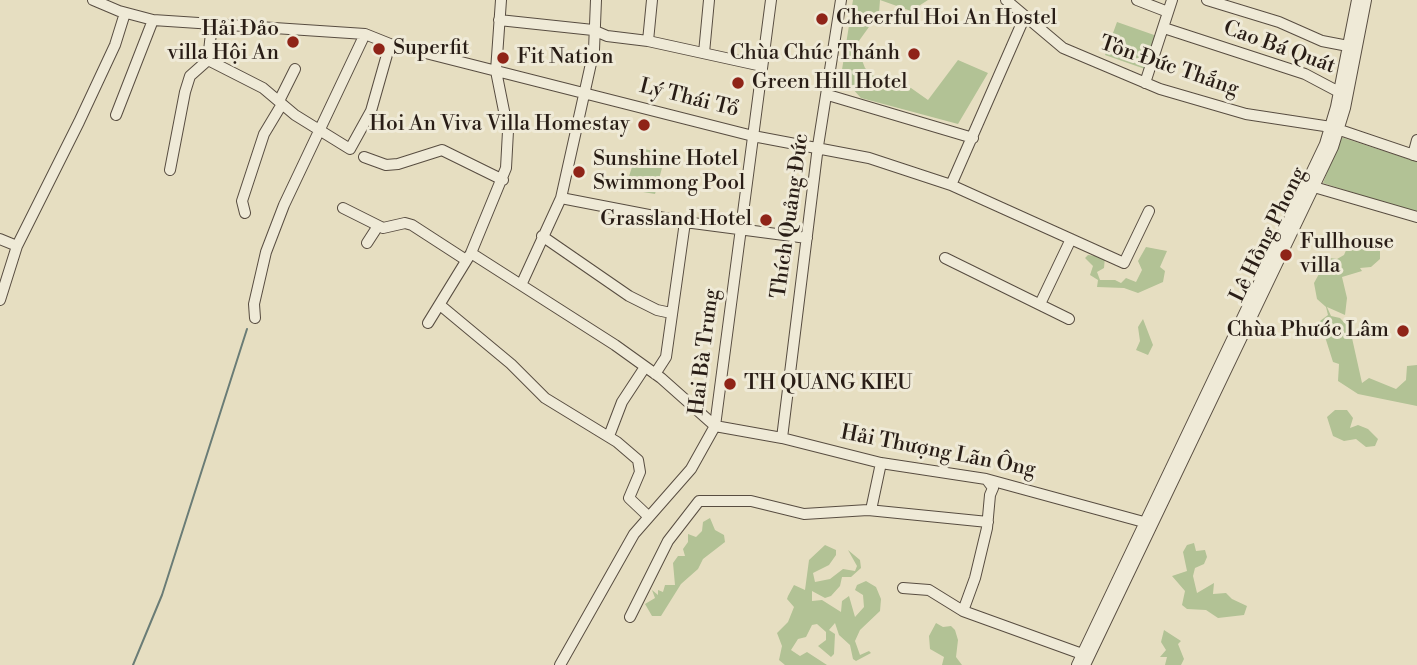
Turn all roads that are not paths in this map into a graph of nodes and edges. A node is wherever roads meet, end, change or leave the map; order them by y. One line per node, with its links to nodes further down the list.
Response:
1 (93, 0): 15 (street, Lý Thái Tổ)
2 (501, 0): 18 (street)
3 (596, 0): 21 (street)
4 (652, 0): 24 (street)
5 (709, 0): 28 (street)
6 (771, 0): 30 (street, Hai Bà Trưng)
7 (841, 0): 36 (street, Thích Quảng Đức)
8 (1006, 0): 16 (street, Tôn Đức Thắng)
9 (1137, 0): 14 (street)
10 (1172, 0): 14 (street)
11 (1207, 0): 26 (street)
12 (1357, 0): 26 (street, Lê Hồng Phong)
13 (1366, 0): 39 (street, Lê Hồng Phong)
14 (1168, 12): 20 (street)
15 (125, 13): 17 (street, Lý Thái Tổ); 64 (street)
16 (1025, 16): 33 (street, Tôn Đức Thắng); 42 (street)
17 (153, 20): 19 (street, Lý Thái Tổ); 38 (street)
18 (499, 20): 21 (street); 32 (street)
19 (212, 24): 22 (street, Lý Thái Tổ); 29 (street)
20 (1164, 28): 33 (street); 34 (street, Cao Bá Quát)
21 (593, 30): 23 (street); 27 (street)
22 (365, 34): 25 (street, Lý Thái Tổ); 40 (street)
23 (607, 36): 24 (street); 27 (street)
24 (648, 41): 28 (street)
25 (390, 44): 32 (street, Lý Thái Tổ); 40 (street)
26 (1348, 46): 34 (street, Lê Hồng Phong)
27 (594, 50): 35 (street)
28 (704, 53): 30 (street)
29 (208, 60): 37 (street); 47 (street)
30 (762, 66): 41 (street, Hai Bà Trưng)
31 (295, 69): 37 (street)
32 (496, 71): 35 (street, Lý Thái Tổ); 48 (street)
33 (1145, 83): 39 (street, Tôn Đức Thắng)
34 (1339, 92): 39 (street, Lê Hồng Phong)
35 (587, 93): 41 (street, Lý Thái Tổ); 51 (street)
36 (828, 95): 42 (street); 44 (street, Thích Quảng Đức)
37 (280, 102): 40 (street); 54 (street)
38 (116, 116)
39 (1335, 129): 45 (street, Tôn Đức Thắng); 50 (street, Lê Hồng Phong); 69 (street, Lê Hồng Phong)
40 (319, 130): 73 (street)
41 (753, 136): 44 (street, Lý Thái Tổ); 58 (street, Hai Bà Trưng)
42 (973, 138): 49 (street)
43 (1417, 140): 45 (street)
44 (818, 146): 49 (street, Lý Thái Tổ); 60 (street, Thích Quảng Đức)
45 (1415, 156)
46 (364, 157): 48 (street)
47 (170, 170)
48 (503, 180): 65 (street)
49 (951, 185): 62 (street, Lý Thái Tổ)
50 (1314, 187): 55 (street); 69 (street, Lê Hồng Phong)
51 (561, 198): 56 (street); 59 (street)
52 (343, 208): 57 (street)
53 (1149, 211): 62 (street, Lý Thái Tổ)
54 (245, 213)
55 (1417, 216)
56 (685, 222): 58 (street); 72 (street)
57 (378, 226): 63 (street); 65 (street)
58 (739, 229): 60 (street); 78 (street, Hai Bà Trưng)
59 (542, 236): 67 (street); 72 (street)
60 (807, 237): 80 (street, Thích Quảng Đức)
61 (0, 239): 64 (street)
62 (1070, 239): 70 (street)
63 (366, 243)
64 (17, 246): 68 (street)
65 (469, 256): 67 (street); 71 (street)
66 (945, 258): 70 (street)
67 (522, 283): 76 (street)
68 (0, 300)
69 (1255, 301): 86 (street, Lê Hồng Phong)
70 (1040, 304): 74 (street)
71 (440, 305): 75 (street); 79 (street)
72 (671, 313): 77 (street)
73 (255, 318)
74 (1069, 319)
75 (428, 323)
76 (645, 367): 77 (street); 79 (street)
77 (655, 374): 78 (street)
78 (715, 426): 80 (street, Hải Thượng Lãn Ông); 84 (street, Hai Bà Trưng)
79 (609, 436): 84 (street)
80 (782, 438): 81 (street, Hải Thượng Lãn Ông)
81 (881, 463): 82 (street, Hải Thượng Lãn Ông); 83 (street)
82 (986, 479): 85 (street); 86 (street, Hải Thượng Lãn Ông)
83 (871, 510): 85 (street); 89 (street)
84 (648, 516): 91 (street, Hai Bà Trưng)
85 (988, 522): 88 (street)
86 (1147, 523): 90 (street, Lê Hồng Phong); 93 (street, Lê Hồng Phong)
87 (903, 588): 88 (street)
88 (963, 611): 90 (street)
89 (630, 617)
90 (1082, 654): 92 (street, Lê Hồng Phong)
91 (560, 665)
92 (1077, 665)
93 (1085, 665)

